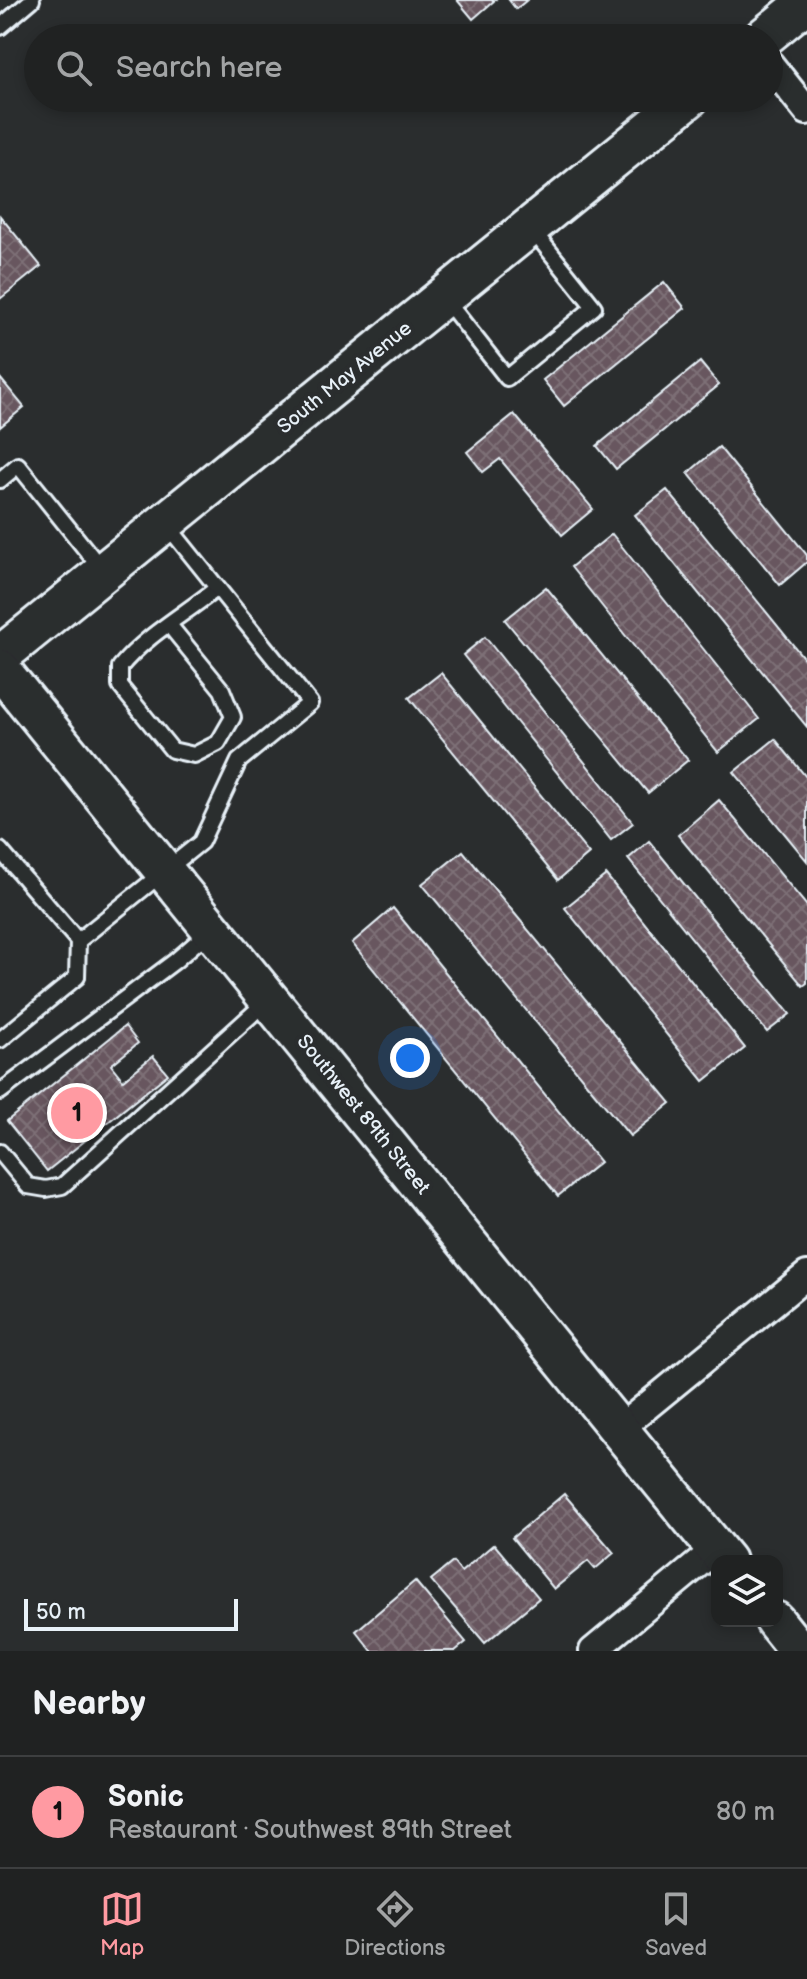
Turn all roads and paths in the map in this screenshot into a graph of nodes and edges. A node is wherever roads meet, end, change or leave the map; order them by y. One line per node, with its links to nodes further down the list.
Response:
1 (32, 0): 4 (lane)
2 (807, 2): 3 (main road)
3 (780, 24)
4 (0, 27)
5 (783, 81): 6 (street)
6 (807, 111)
7 (672, 112): 8 (main road, South May Avenue)
8 (530, 227): 9 (main road, South May Avenue); 9 (lane)
9 (443, 297): 11 (main road, South May Avenue)
10 (0, 480): 12 (lane)
11 (164, 522): 12 (main road, South May Avenue); 13 (lane)
12 (103, 571): 15 (main road, South May Avenue)
13 (217, 588): 14 (lane); 18 (lane)
14 (170, 626): 14 (lane)
15 (0, 656)
16 (0, 669): 18 (main road, Southwest 89th Street)
17 (0, 850): 20 (lane)
18 (165, 871): 19 (main road, Southwest 89th Street); 20 (lane)
19 (212, 929): 21 (main road, Southwest 89th Street); 23 (lane)
20 (78, 941): 22 (lane)
21 (269, 999): 24 (lane); 26 (main road, Southwest 89th Street)
22 (0, 1040)
23 (0, 1092)
24 (0, 1152)
25 (807, 1275): 26 (street)
26 (619, 1429): 27 (main road, Southwest 89th Street)
27 (721, 1555)
28 (711, 1562): 30 (street)
29 (780, 1627): 31 (main road)
30 (593, 1651)
31 (799, 1651)

